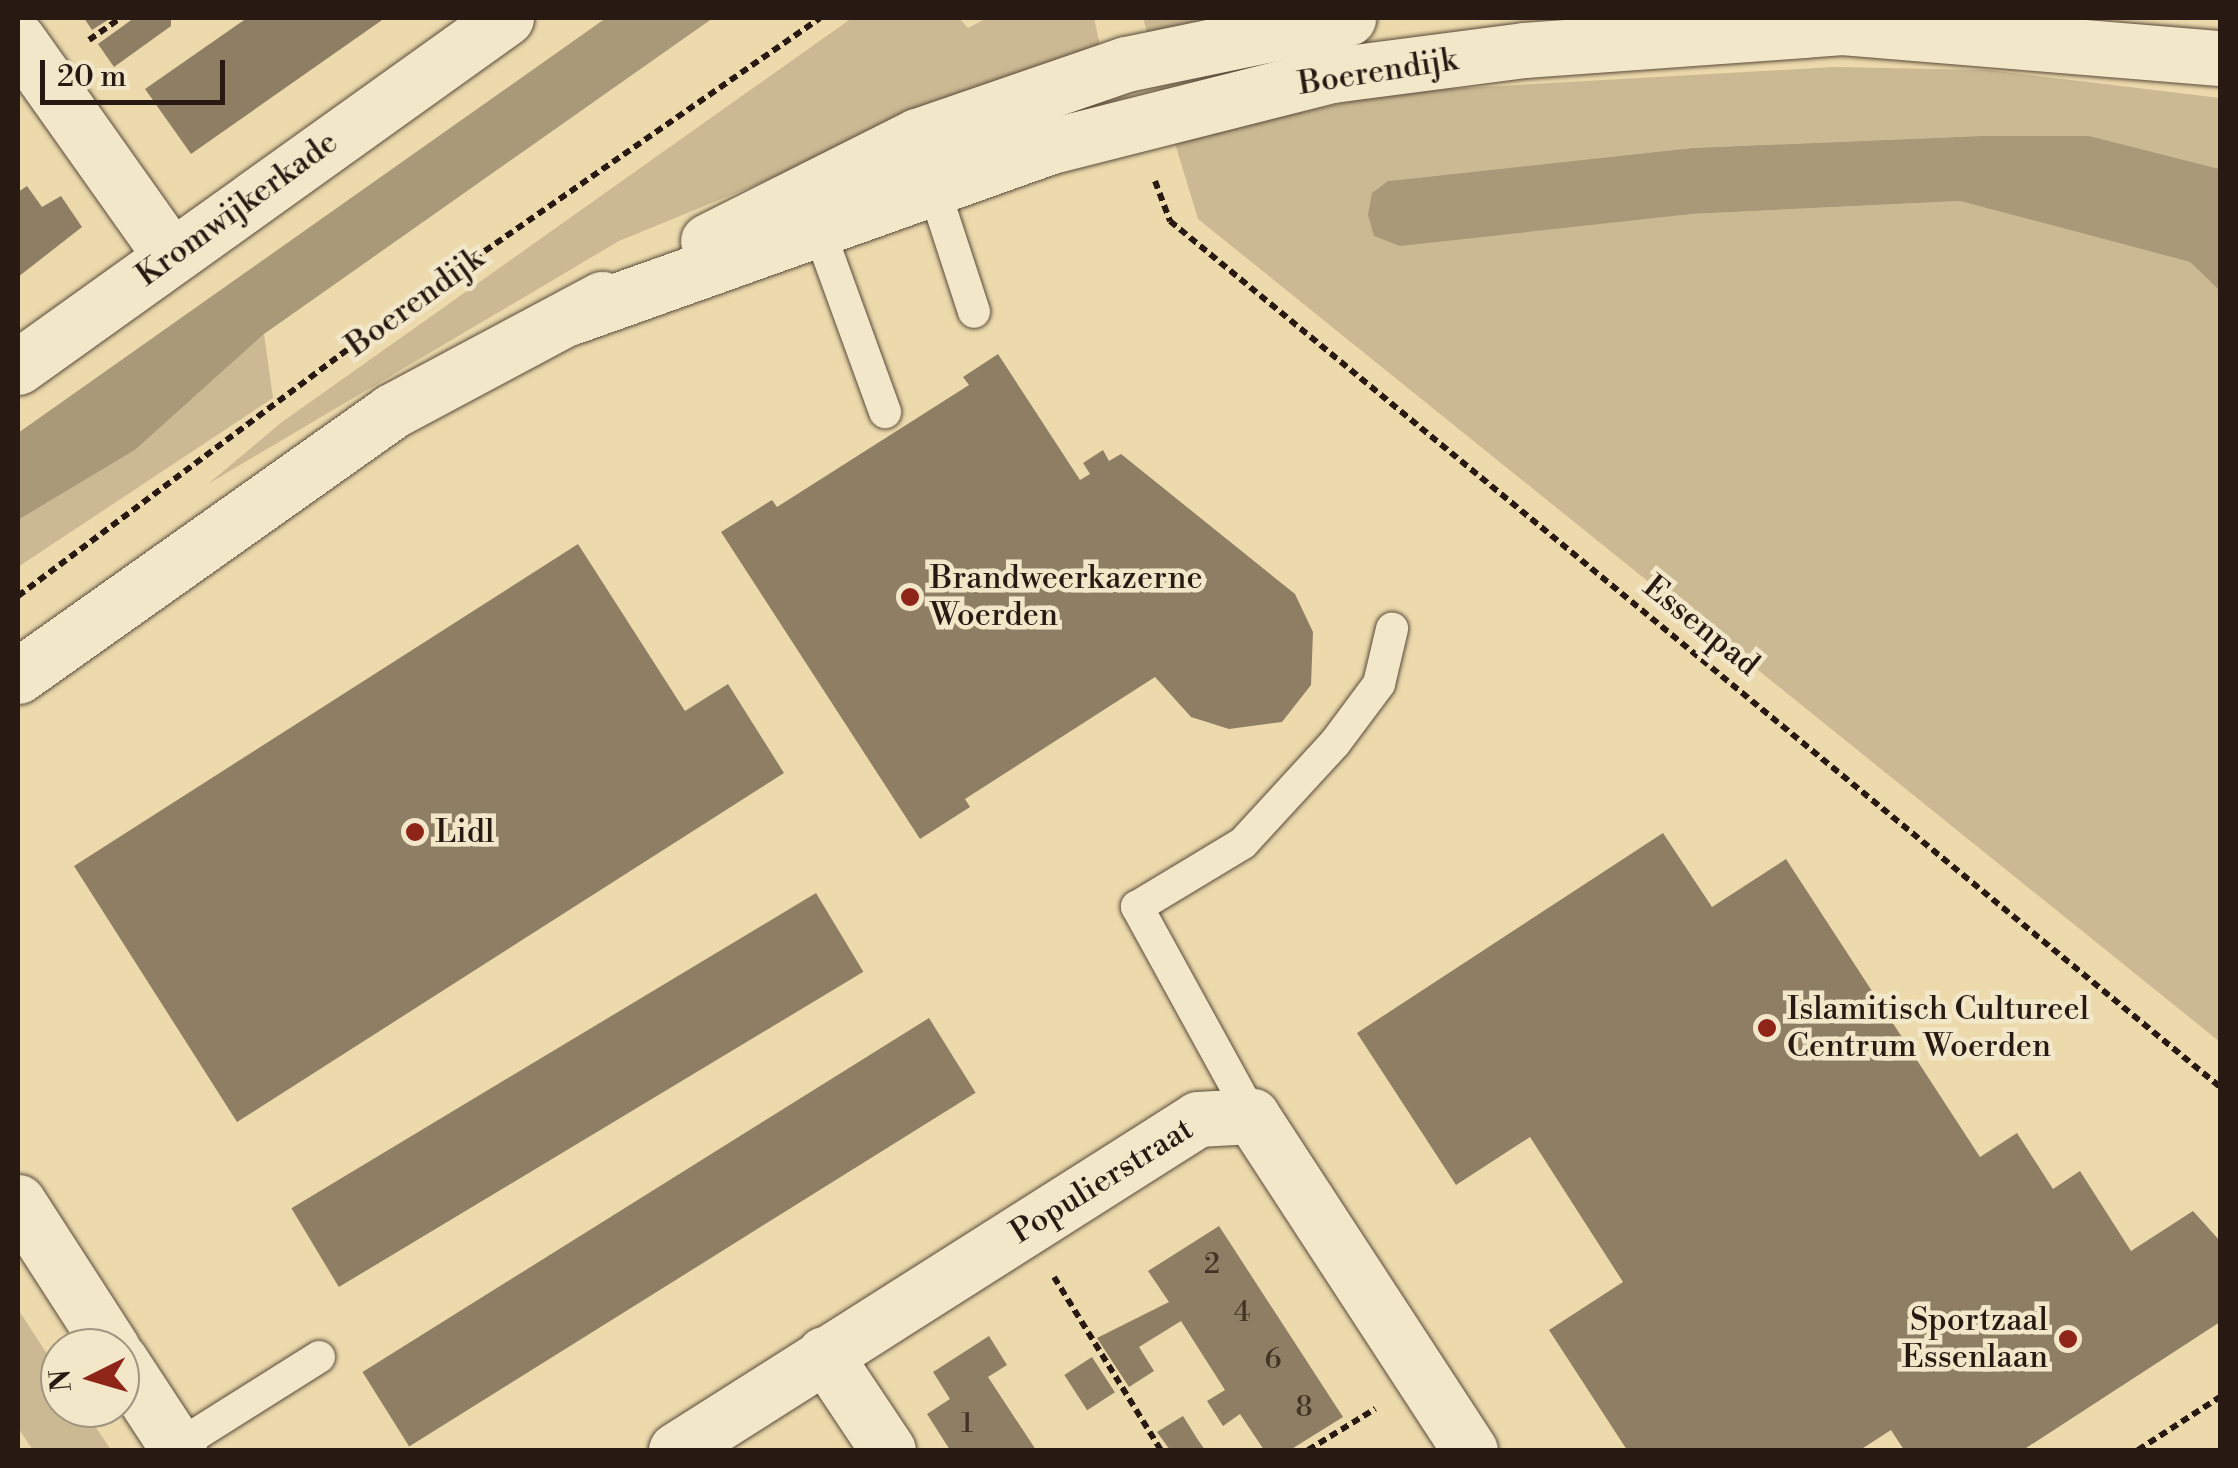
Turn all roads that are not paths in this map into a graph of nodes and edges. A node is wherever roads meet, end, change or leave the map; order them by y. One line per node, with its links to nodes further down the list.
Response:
1 (506, 18): 8 (main road, Kromwijkerkade)
2 (1348, 18): 5 (main road, Boerendijk)
3 (18, 40): 8 (main road)
4 (2220, 58): 6 (main road, Boerendijk)
5 (917, 136): 6 (lane); 7 (main road, Boerendijk)
6 (934, 190): 7 (main road, Boerendijk); 9 (lane)
7 (811, 210): 11 (lane); 13 (main road, Boerendijk)
8 (171, 256): 10 (main road, Kromwijkerkade)
9 (974, 312)
10 (18, 367)
11 (885, 412)
12 (1392, 628): 14 (lane)
13 (18, 676)
14 (1252, 1116): 17 (main road, Populierstraat); 23 (main road)
15 (18, 1202): 16 (main road)
16 (99, 1328)
17 (824, 1354): 21 (main road, Populierstraat); 22 (main road)
18 (319, 1357): 20 (lane)
19 (140, 1391): 20 (main road)
20 (177, 1449)
21 (676, 1450)
22 (888, 1450)
23 (1470, 1450)

